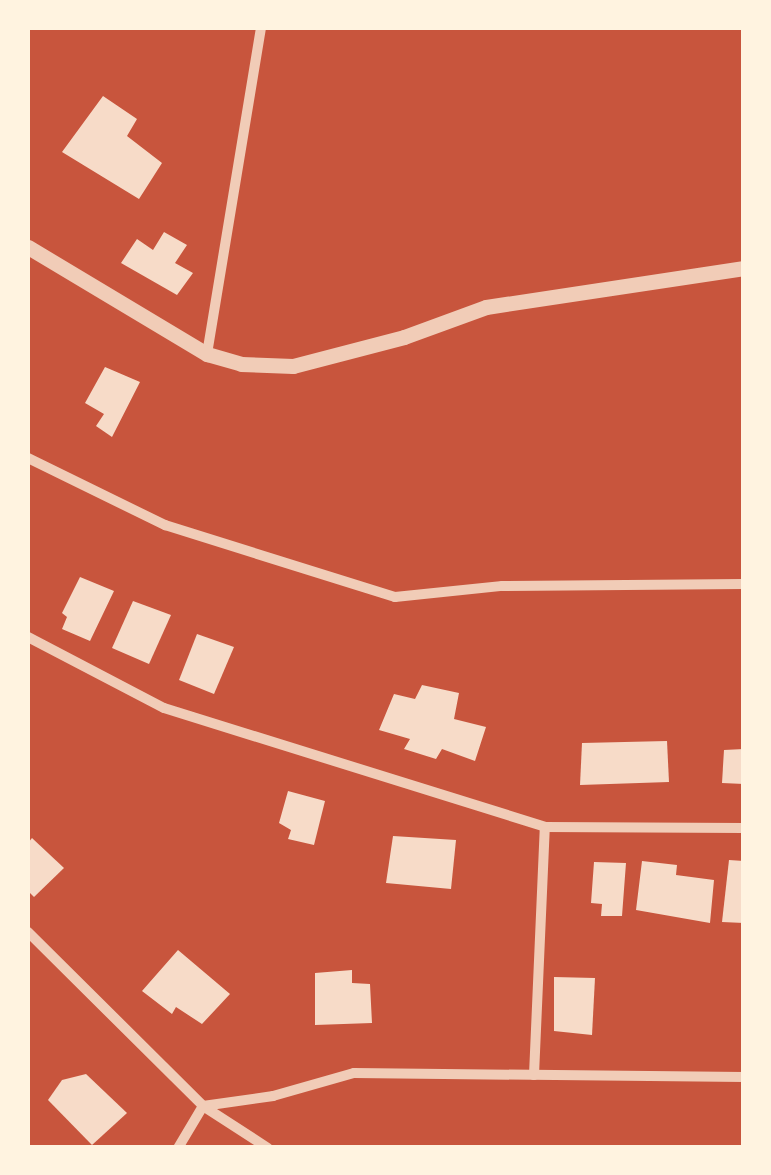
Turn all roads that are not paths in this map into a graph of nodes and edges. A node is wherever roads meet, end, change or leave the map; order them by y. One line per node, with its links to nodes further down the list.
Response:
1 (261, 28): 4 (street)
2 (28, 247): 4 (street)
3 (744, 268): 4 (street)
4 (207, 354)
5 (28, 458): 6 (street)
6 (744, 584)
7 (28, 636): 8 (street)
8 (545, 827): 9 (street); 11 (street)
9 (744, 828)
10 (28, 932): 13 (street)
11 (534, 1075): 12 (street); 13 (street)
12 (744, 1078)
13 (203, 1106): 14 (street); 15 (street)
14 (178, 1148)
15 (268, 1148)

